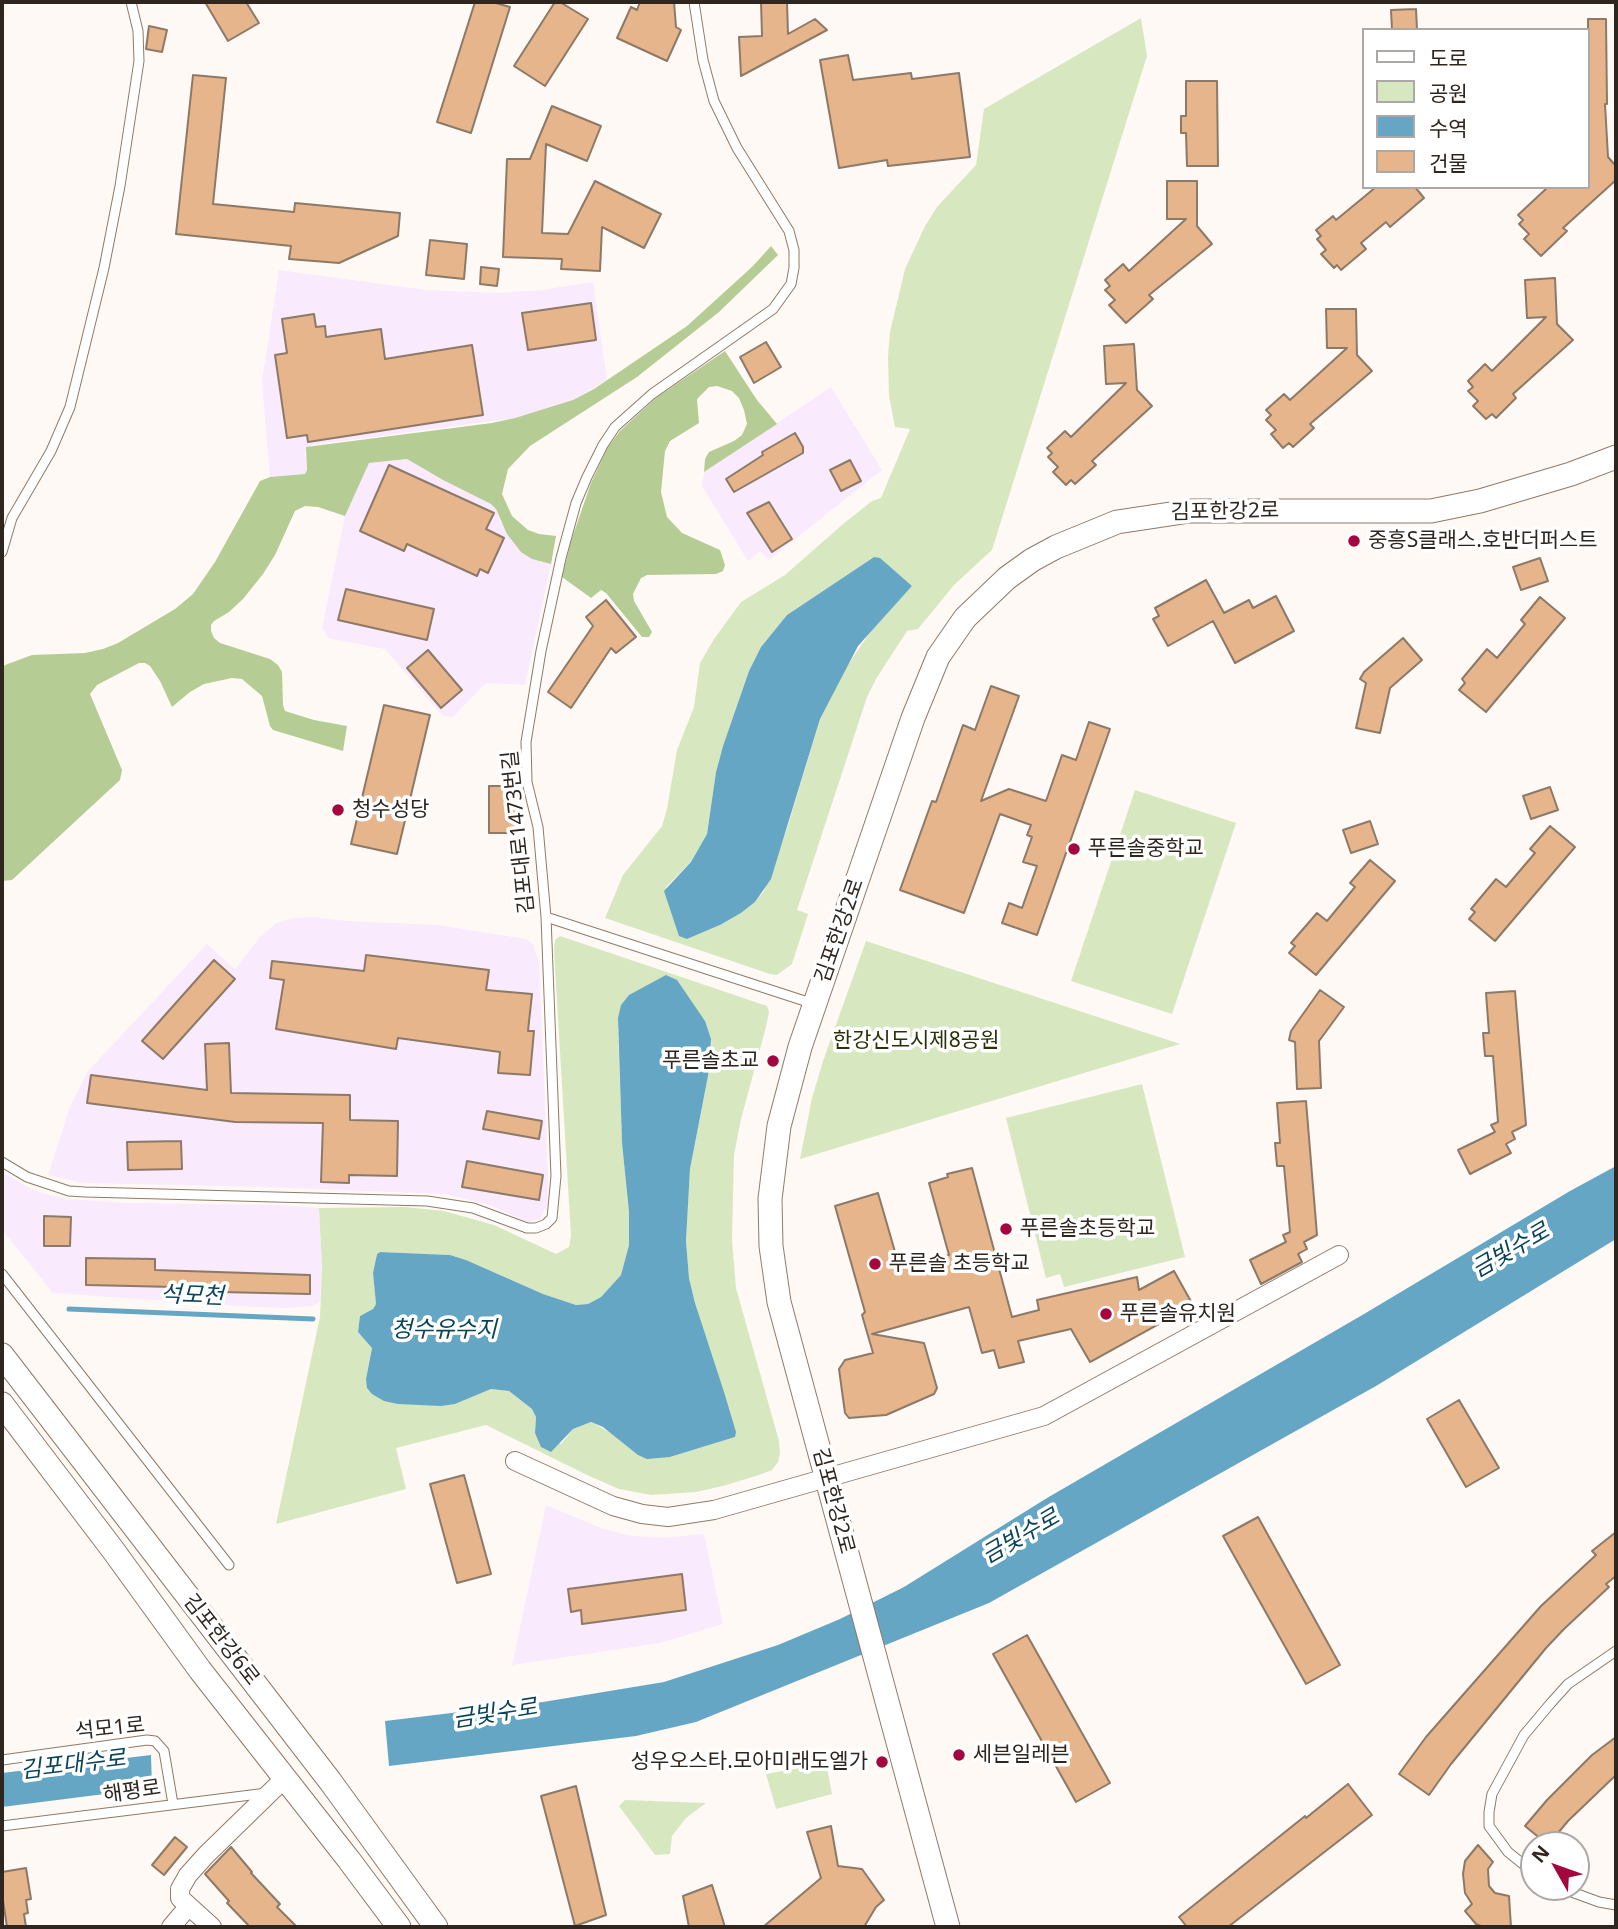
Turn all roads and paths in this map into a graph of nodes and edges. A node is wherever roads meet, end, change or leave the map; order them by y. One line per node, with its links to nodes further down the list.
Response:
1 (131, 2): 4 (lane)
2 (694, 2): 5 (lane, 김포대로1473번길)
3 (1616, 457): 6 (street, 김포한강2로)
4 (2, 552)
5 (546, 917): 6 (lane); 7 (lane, 김포대로1473번길)
6 (814, 1005): 13 (street, 김포한강2로)
7 (2, 1161)
8 (1339, 1255): 13 (street)
9 (2, 1274): 14 (lane)
10 (2, 1355): 27 (street, 김포한강6로)
11 (2, 1404): 17 (street, 김포한강6로)
12 (515, 1461): 13 (street)
13 (827, 1478): 28 (street, 김포한강2로)
14 (229, 1564)
15 (1616, 1651): 20 (lane)
16 (2, 1760): 18 (lane, 석모1로)
17 (276, 1786): 18 (lane, 해평로); 23 (street); 26 (street, 김포한강6로)
18 (173, 1804): 19 (lane, 해평로)
19 (2, 1826)
20 (1520, 1862)
21 (1590, 1899): 22 (lane)
22 (1616, 1905)
23 (188, 1907): 24 (street); 25 (street)
24 (171, 1927)
25 (212, 1927)
26 (399, 1927)
27 (436, 1927)
28 (948, 1927)

